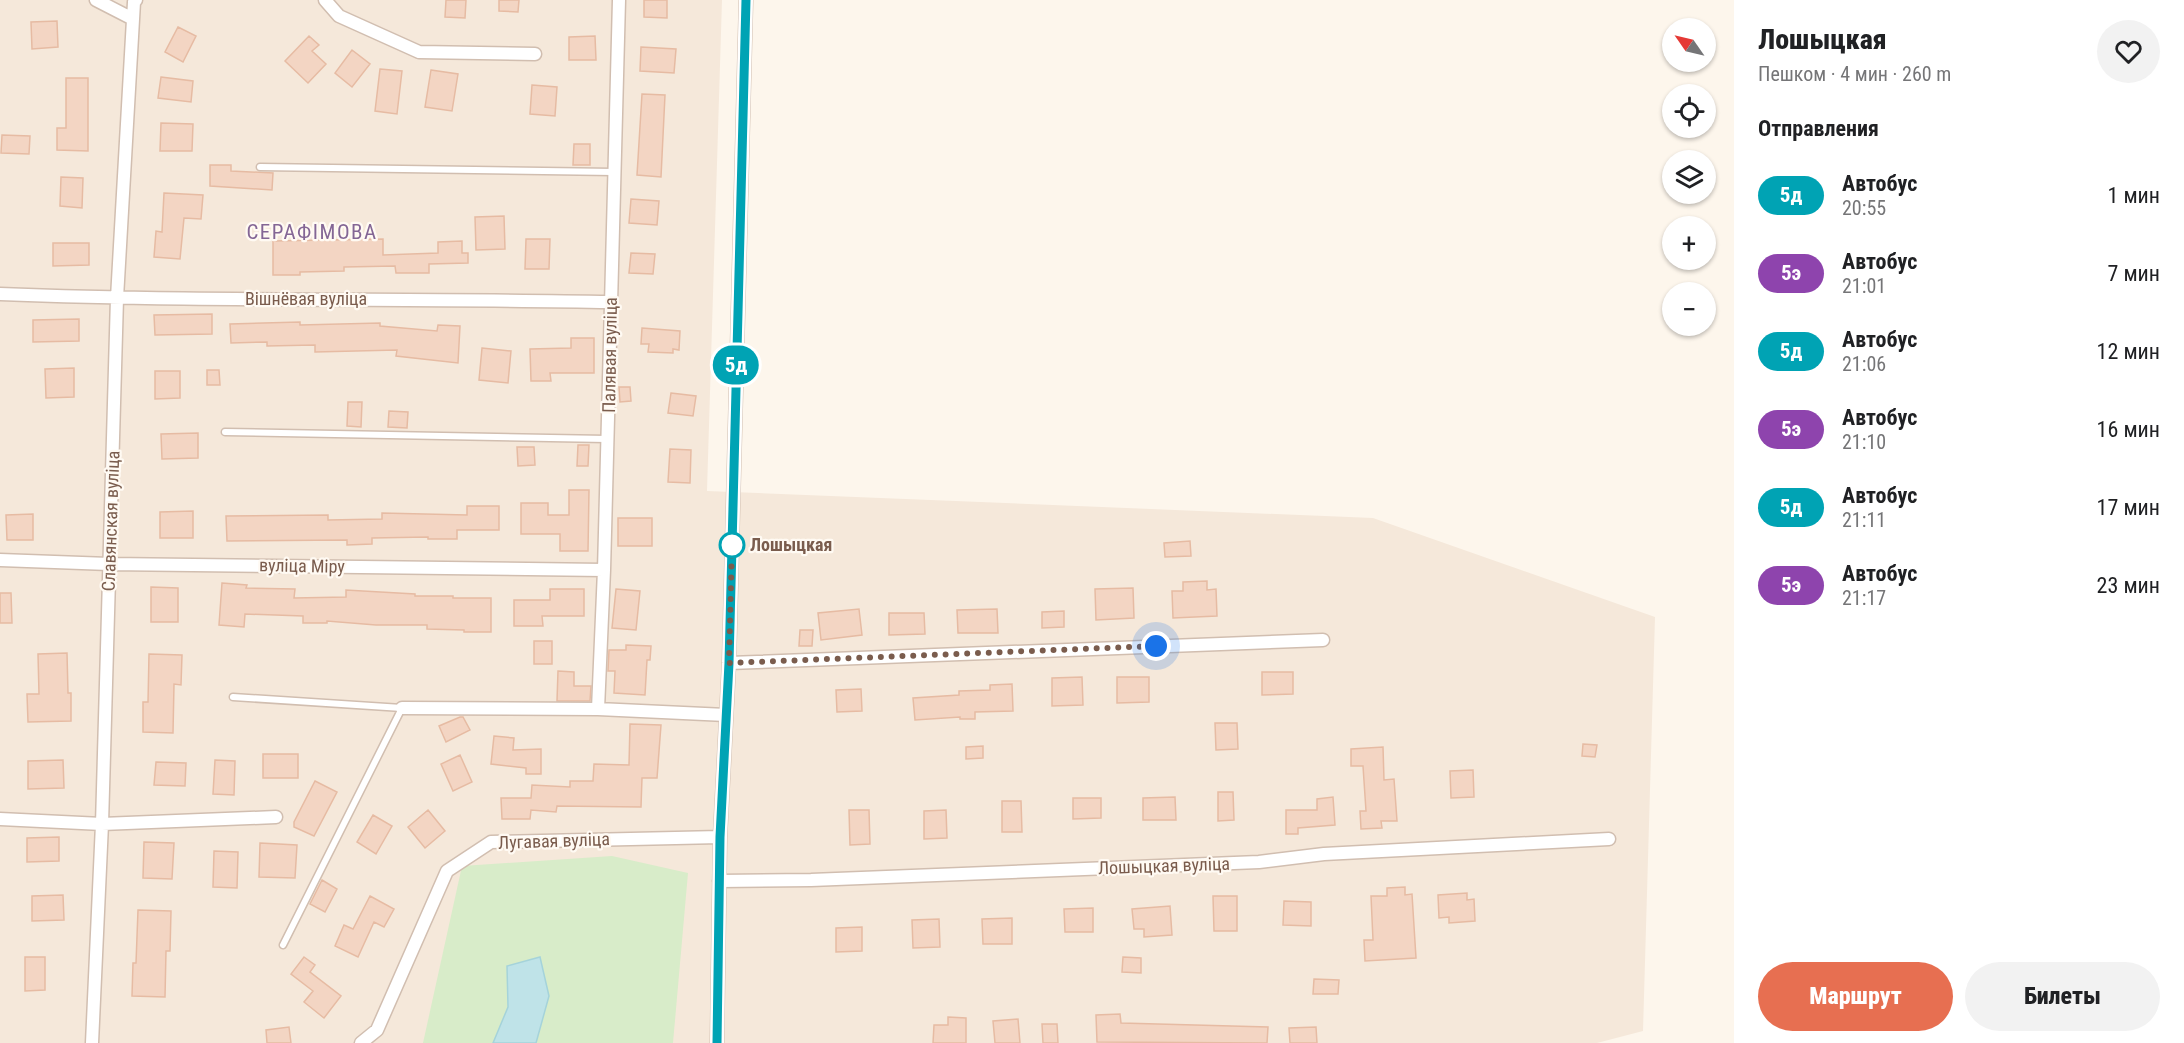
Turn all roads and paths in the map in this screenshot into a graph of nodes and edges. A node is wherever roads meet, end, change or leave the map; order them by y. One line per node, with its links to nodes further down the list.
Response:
1 (96, 0): 6 (street)
2 (134, 0): 6 (street, Славянская вуліца)
3 (326, 0): 7 (street)
4 (620, 0): 9 (street, Палявая вуліца)
5 (746, 0): 19 (street)
6 (133, 19): 11 (street, Славянская вуліца)
7 (535, 54)
8 (260, 167): 9 (lane)
9 (615, 171): 12 (street, Палявая вуліца)
10 (0, 294): 11 (street, Вішнёвая вуліца)
11 (117, 298): 12 (street, Вішнёвая вуліца); 16 (street, Славянская вуліца)
12 (611, 302): 14 (street, Палявая вуліца)
13 (225, 432): 14 (lane)
14 (608, 439): 17 (street, Палявая вуліца)
15 (0, 560): 16 (street, вуліца Міру)
16 (110, 564): 17 (street, вуліца Міру); 26 (street, Славянская вуліца)
17 (604, 570): 22 (street, Палявая вуліца)
18 (1323, 640): 19 (street)
19 (729, 663): 23 (street)
20 (233, 697): 21 (lane)
21 (402, 708): 22 (street); 30 (lane)
22 (598, 709): 23 (street)
23 (726, 715): 27 (street)
24 (276, 817): 26 (street)
25 (0, 819): 26 (street)
26 (102, 824): 32 (street, Славянская вуліца)
27 (720, 837): 29 (street); 31 (street, Лугавая вуліца)
28 (1609, 839): 29 (street, Лошыцкая вуліца)
29 (719, 881): 35 (street)
30 (283, 945)
31 (377, 1030): 33 (street, Лугавая вуліца); 34 (lane)
32 (92, 1043)
33 (361, 1043)
34 (373, 1043)
35 (717, 1043)

